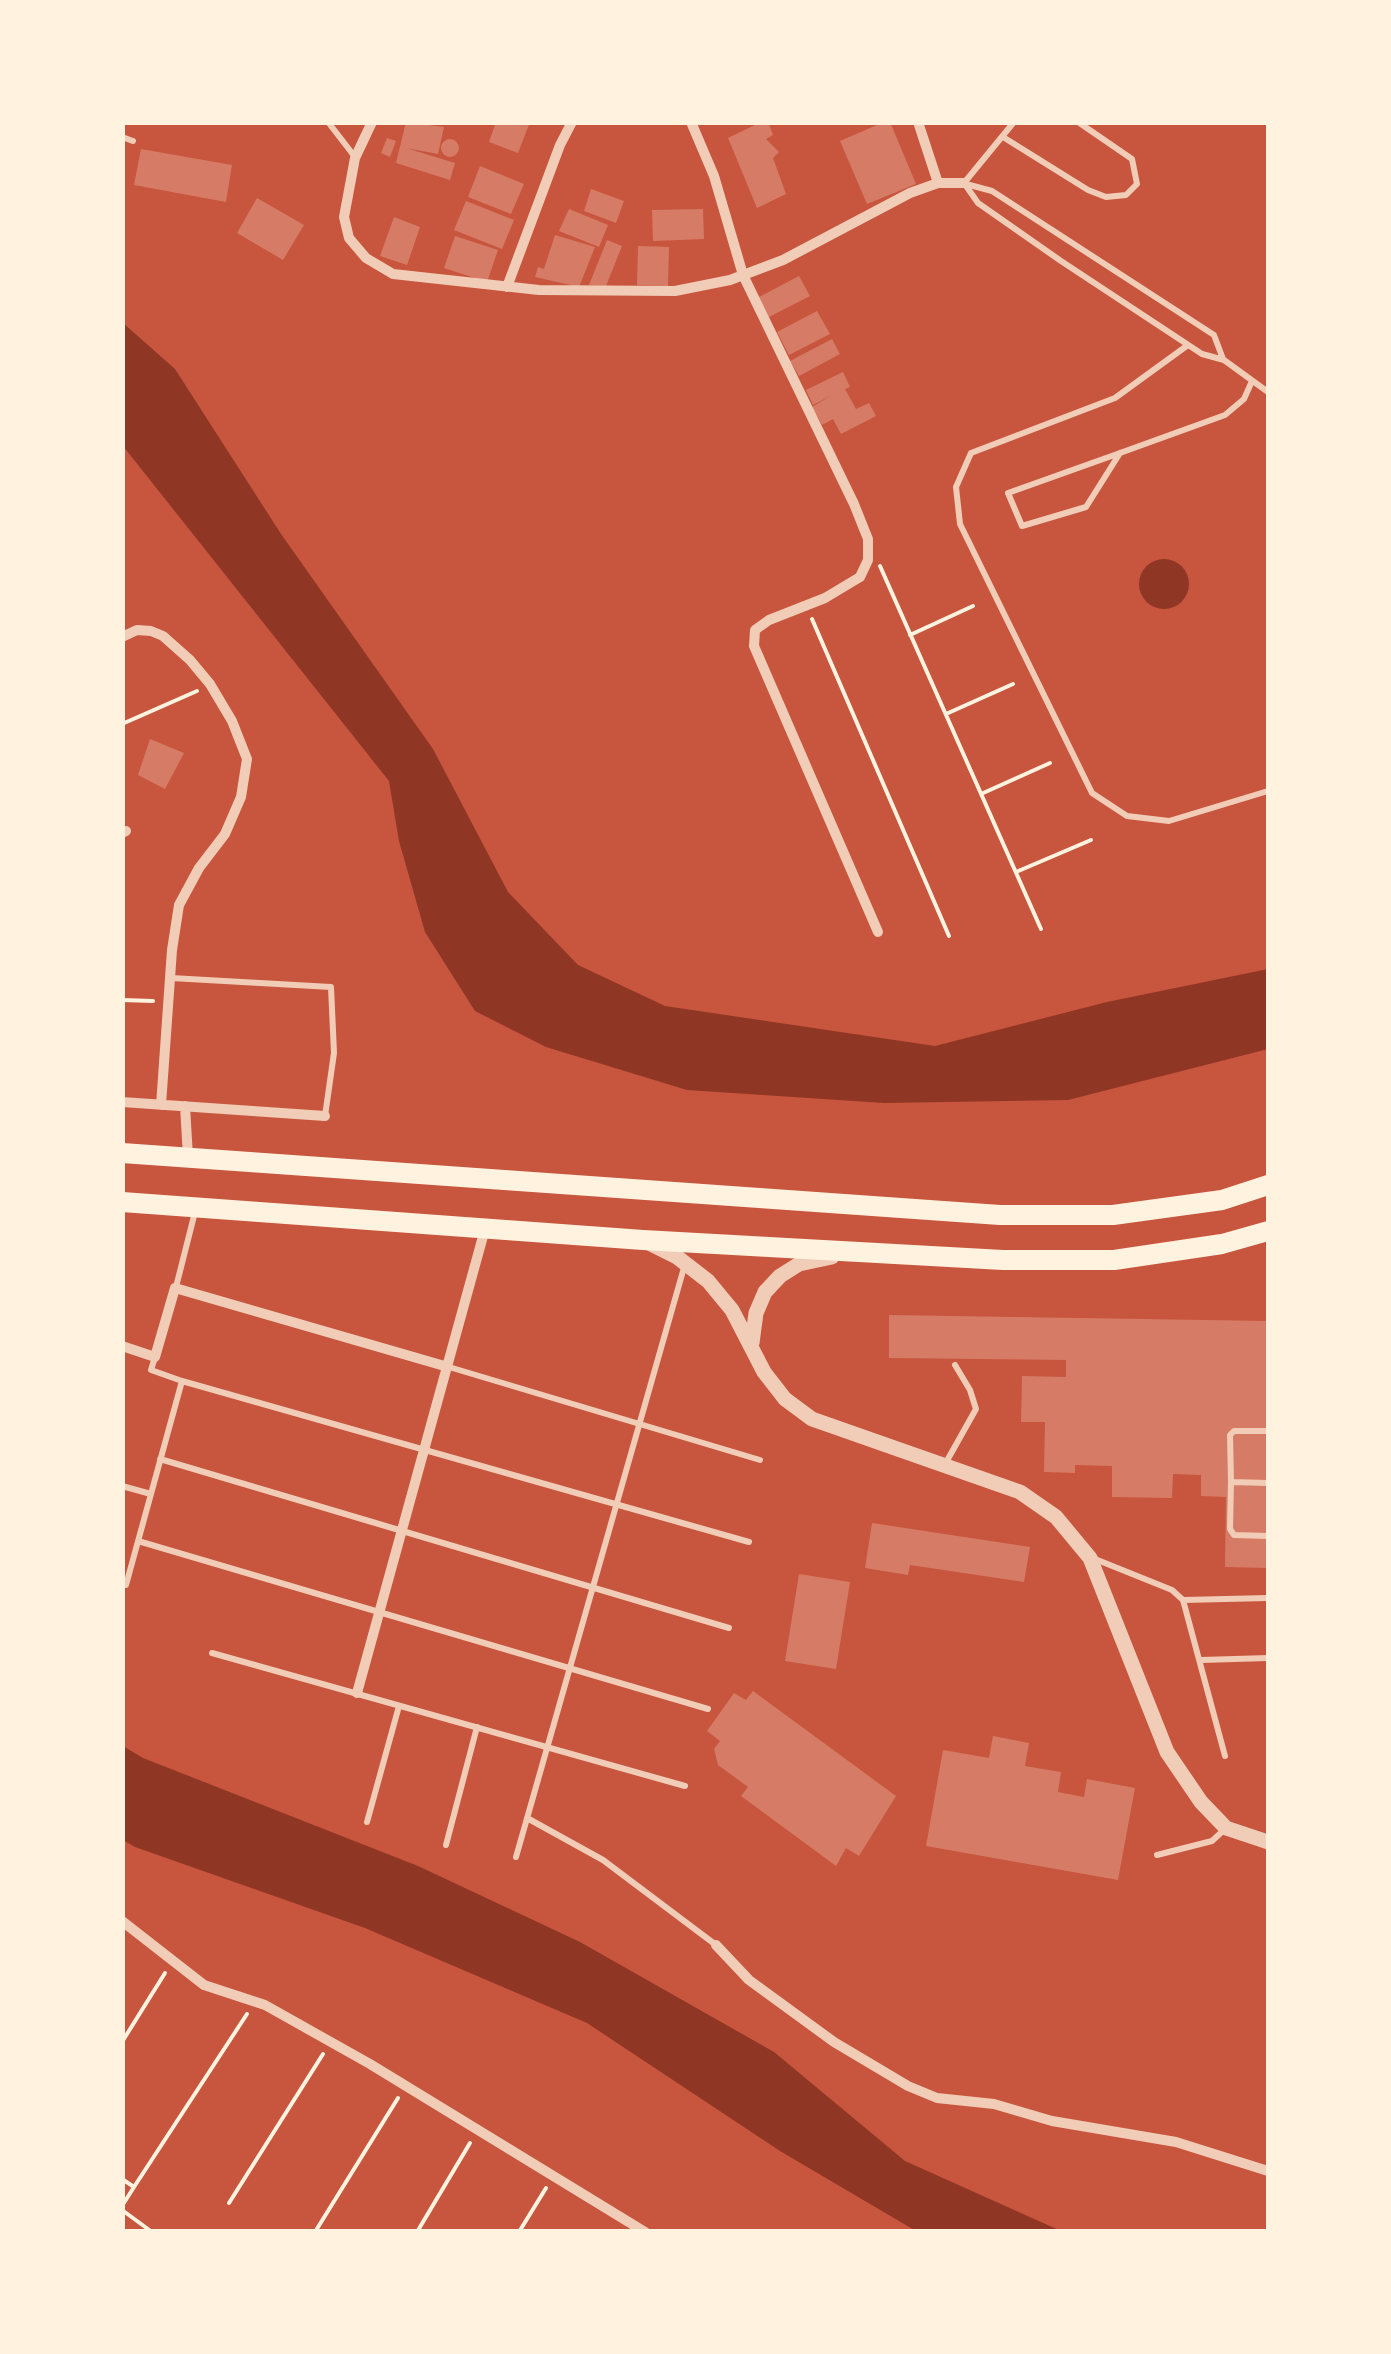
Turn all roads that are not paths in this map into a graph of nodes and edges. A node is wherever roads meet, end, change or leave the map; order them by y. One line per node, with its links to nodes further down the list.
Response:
1 (328, 122): 11 (lane)
2 (372, 122): 11 (street)
3 (572, 122): 15 (street)
4 (691, 122): 14 (street)
5 (918, 122): 12 (street)
6 (1014, 122): 8 (lane)
7 (1078, 122): 8 (lane)
8 (1002, 136): 13 (lane)
9 (122, 137): 10 (lane)
10 (133, 141)
11 (355, 158): 15 (street)
12 (938, 183): 13 (street); 14 (street)
13 (964, 183): 16 (lane); 17 (lane)
14 (742, 275): 15 (street); 23 (street)
15 (508, 287)
16 (1188, 345): 17 (lane); 22 (lane)
17 (1224, 360): 18 (lane)
18 (1252, 382): 19 (lane); 20 (lane)
19 (1268, 392)
20 (1120, 453): 20 (lane)
21 (122, 637): 24 (street)
22 (1268, 792)
23 (878, 932)
24 (170, 978): 26 (street); 28 (lane)
25 (122, 1102): 26 (street)
26 (161, 1105): 27 (street)
27 (185, 1106): 28 (street); 30 (street)
28 (325, 1116)
29 (122, 1153): 30 (highway)
30 (188, 1158): 31 (highway)
31 (1268, 1185)
32 (122, 1202): 33 (highway)
33 (196, 1208): 34 (highway); 39 (lane)
34 (486, 1228): 36 (highway); 44 (street)
35 (1268, 1231): 37 (highway)
36 (643, 1240): 37 (highway); 38 (street)
37 (870, 1254): 40 (street)
38 (685, 1263): 40 (street); 46 (lane)
39 (175, 1288): 42 (street); 44 (street)
40 (752, 1343): 51 (street)
41 (122, 1346): 42 (street)
42 (156, 1356): 45 (lane)
43 (955, 1365): 51 (lane)
44 (448, 1367): 46 (lane); 48 (street)
45 (182, 1381): 48 (lane); 49 (lane)
46 (639, 1424): 50 (lane); 56 (lane)
47 (1268, 1431): 52 (lane)
48 (425, 1451): 56 (lane); 57 (street)
49 (160, 1459): 55 (lane); 57 (lane)
50 (760, 1460)
51 (943, 1467): 61 (street)
52 (1230, 1482): 53 (lane); 58 (lane)
53 (1268, 1483)
54 (122, 1486): 55 (lane)
55 (151, 1494): 59 (lane)
56 (616, 1506): 60 (lane); 63 (lane)
57 (402, 1532): 63 (lane); 66 (street)
58 (1268, 1536)
59 (138, 1541): 62 (lane); 66 (lane)
60 (749, 1542)
61 (1090, 1558): 65 (lane); 81 (street)
62 (124, 1584)
63 (592, 1588): 67 (lane); 71 (lane)
64 (1268, 1598): 65 (lane)
65 (1182, 1600): 70 (lane)
66 (380, 1612): 71 (lane); 72 (street)
67 (728, 1628)
68 (212, 1652): 72 (lane)
69 (1268, 1658): 70 (lane)
70 (1201, 1660): 77 (lane)
71 (570, 1668): 74 (lane); 76 (lane)
72 (357, 1694): 73 (lane)
73 (399, 1706): 75 (lane); 80 (lane)
74 (708, 1709)
75 (476, 1728): 76 (lane); 83 (lane)
76 (548, 1747): 78 (lane); 79 (lane)
77 (1225, 1756)
78 (685, 1786)
79 (527, 1818): 85 (lane); 87 (lane)
80 (367, 1822)
81 (1226, 1828): 82 (street); 84 (lane)
82 (1268, 1842)
83 (446, 1845)
84 (1157, 1855)
85 (516, 1857)
86 (122, 1922): 89 (street)
87 (716, 1945): 88 (street)
88 (1268, 2171)
89 (645, 2232)

